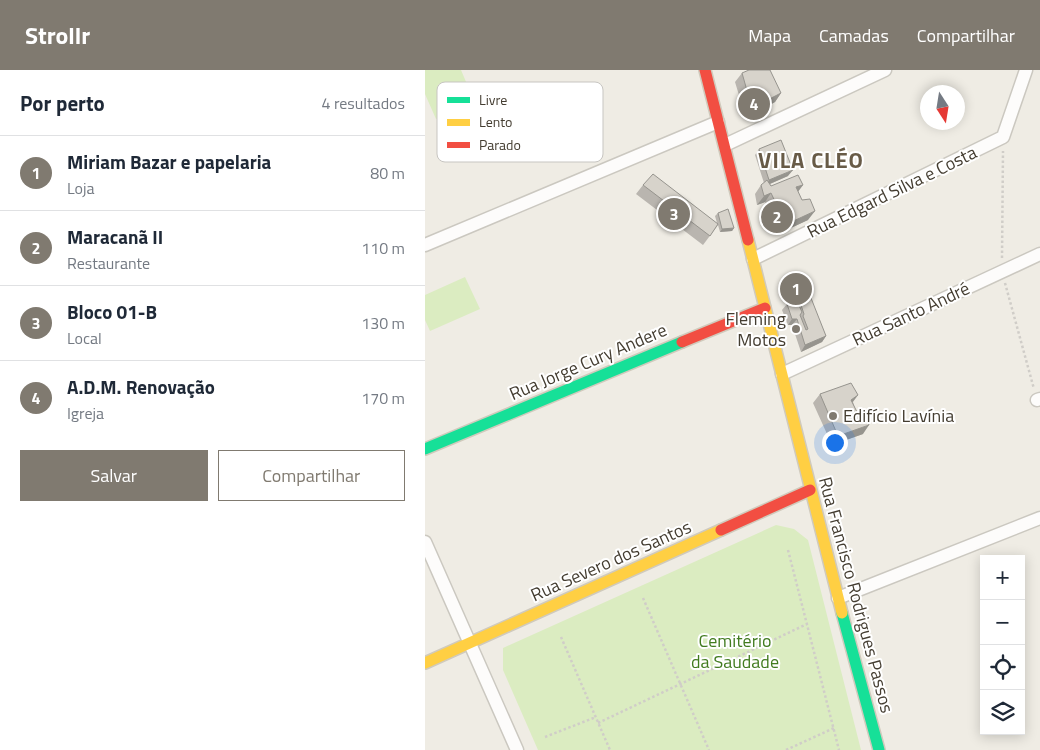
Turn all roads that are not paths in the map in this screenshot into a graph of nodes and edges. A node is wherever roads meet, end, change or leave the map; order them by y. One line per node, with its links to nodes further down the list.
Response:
1 (705, 70): 4 (street, Rua Francisco Rodrigues Passos)
2 (885, 70): 5 (street)
3 (1026, 70): 8 (street, Rua Edgard Silva e Costa)
4 (718, 122): 5 (street, Rua Francisco Rodrigues Passos); 6 (street)
5 (725, 146): 8 (street, Rua Francisco Rodrigues Passos)
6 (425, 245)
7 (1040, 254): 10 (street, Rua Santo André)
8 (753, 259): 9 (street, Rua Francisco Rodrigues Passos)
9 (765, 308): 10 (street, Rua Francisco Rodrigues Passos); 11 (street, Rua Jorge Cury Andere)
10 (782, 374): 12 (street, Rua Francisco Rodrigues Passos)
11 (425, 449)
12 (810, 490): 15 (street, Rua Francisco Rodrigues Passos); 16 (street, Rua Severo dos Santos)
13 (1040, 518): 15 (street)
14 (425, 542): 16 (street)
15 (838, 598): 19 (street, Rua Francisco Rodrigues Passos)
16 (470, 644): 17 (street, Rua Severo dos Santos); 18 (street)
17 (425, 662)
18 (517, 750)
19 (879, 750)

